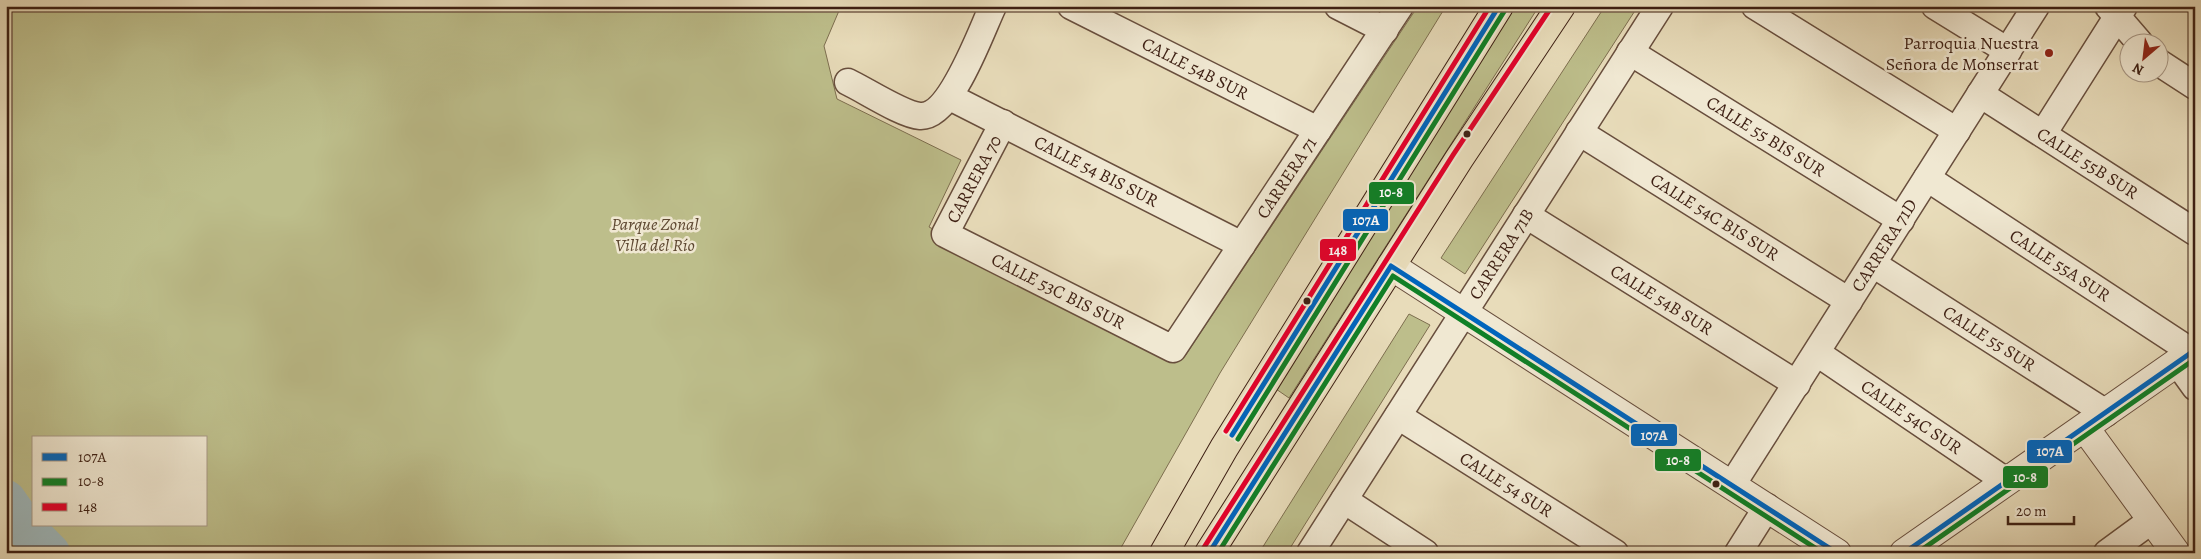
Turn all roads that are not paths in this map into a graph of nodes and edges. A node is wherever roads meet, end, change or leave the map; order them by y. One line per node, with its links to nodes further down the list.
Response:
1 (993, 6): 20 (street)
2 (1071, 6): 22 (street, CALLE 54B SUR)
3 (1338, 6): 12 (street)
4 (1400, 6): 12 (street, CARRERA 71)
5 (1499, 6): 48 (main road)
6 (1561, 6): 33 (main road)
7 (1660, 6): 15 (street, CARRERA 71B)
8 (1755, 6): 23 (street)
9 (1935, 6): 14 (street)
10 (2036, 6): 14 (street, CARRERA 71D)
11 (2116, 9): 13 (street); 25 (street)
12 (1384, 30): 22 (street, CARRERA 71)
13 (2133, 32)
14 (2008, 51): 19 (street, CARRERA 71D)
15 (1630, 52): 24 (street, CARRERA 71B); 28 (street, CALLE 55 BIS SUR)
16 (2168, 68): 18 (street)
17 (848, 82): 20 (street)
18 (2195, 86)
19 (1980, 94): 23 (street, CARRERA 71D); 25 (street, CALLE 55B SUR)
20 (950, 97): 21 (street, CALLE 54 BIS SUR)
21 (1003, 124): 30 (street, CARRERA 70); 31 (street, CALLE 54 BIS SUR)
22 (1318, 130): 31 (street, CARRERA 71)
23 (1957, 131): 26 (street, CARRERA 71D)
24 (1579, 132): 27 (street, CARRERA 71B); 34 (street, CALLE 54C BIS SUR)
25 (2043, 134): 29 (street, CALLE 55B SUR)
26 (1927, 178): 28 (street, CARRERA 71D); 38 (street, CALLE 55A SUR)
27 (1526, 215): 35 (street, CARRERA 71B); 39 (street, CALLE 54B SUR)
28 (1901, 220): 32 (street, CARRERA 71D)
29 (2195, 232)
30 (945, 234): 36 (street, CALLE 53C BIS SUR)
31 (1242, 245): 36 (street, CARRERA 71)
32 (1873, 264): 34 (street, CARRERA 71D); 42 (street, CALLE 55 SUR)
33 (1391, 266): 35 (street); 49 (main road)
34 (1849, 302): 37 (street, CARRERA 71D)
35 (1463, 313): 41 (street, CARRERA 71B); 44 (street)
36 (1172, 350)
37 (1816, 353): 39 (street, CARRERA 71D); 43 (street, CALLE 54C SUR)
38 (2188, 355): 40 (street, CALLE 55A SUR); 42 (street)
39 (1797, 384): 44 (street, CARRERA 71D)
40 (2195, 387)
41 (1398, 416): 45 (street, CARRERA 71B); 52 (street, CALLE 54 SUR)
42 (2095, 420): 43 (street); 47 (street, CALLE 55 SUR)
43 (2006, 481): 55 (street)
44 (1732, 485): 46 (street)
45 (1344, 500): 50 (street, CARRERA 71B); 51 (street)
46 (1767, 508): 53 (street); 54 (street)
47 (2152, 520): 56 (street); 57 (street, CALLE 55 SUR)
48 (1164, 553)
49 (1209, 553)
50 (1310, 553)
51 (1425, 553)
52 (1615, 553)
53 (1738, 553)
54 (1837, 553)
55 (1904, 553)
56 (2107, 553)
57 (2176, 553)

